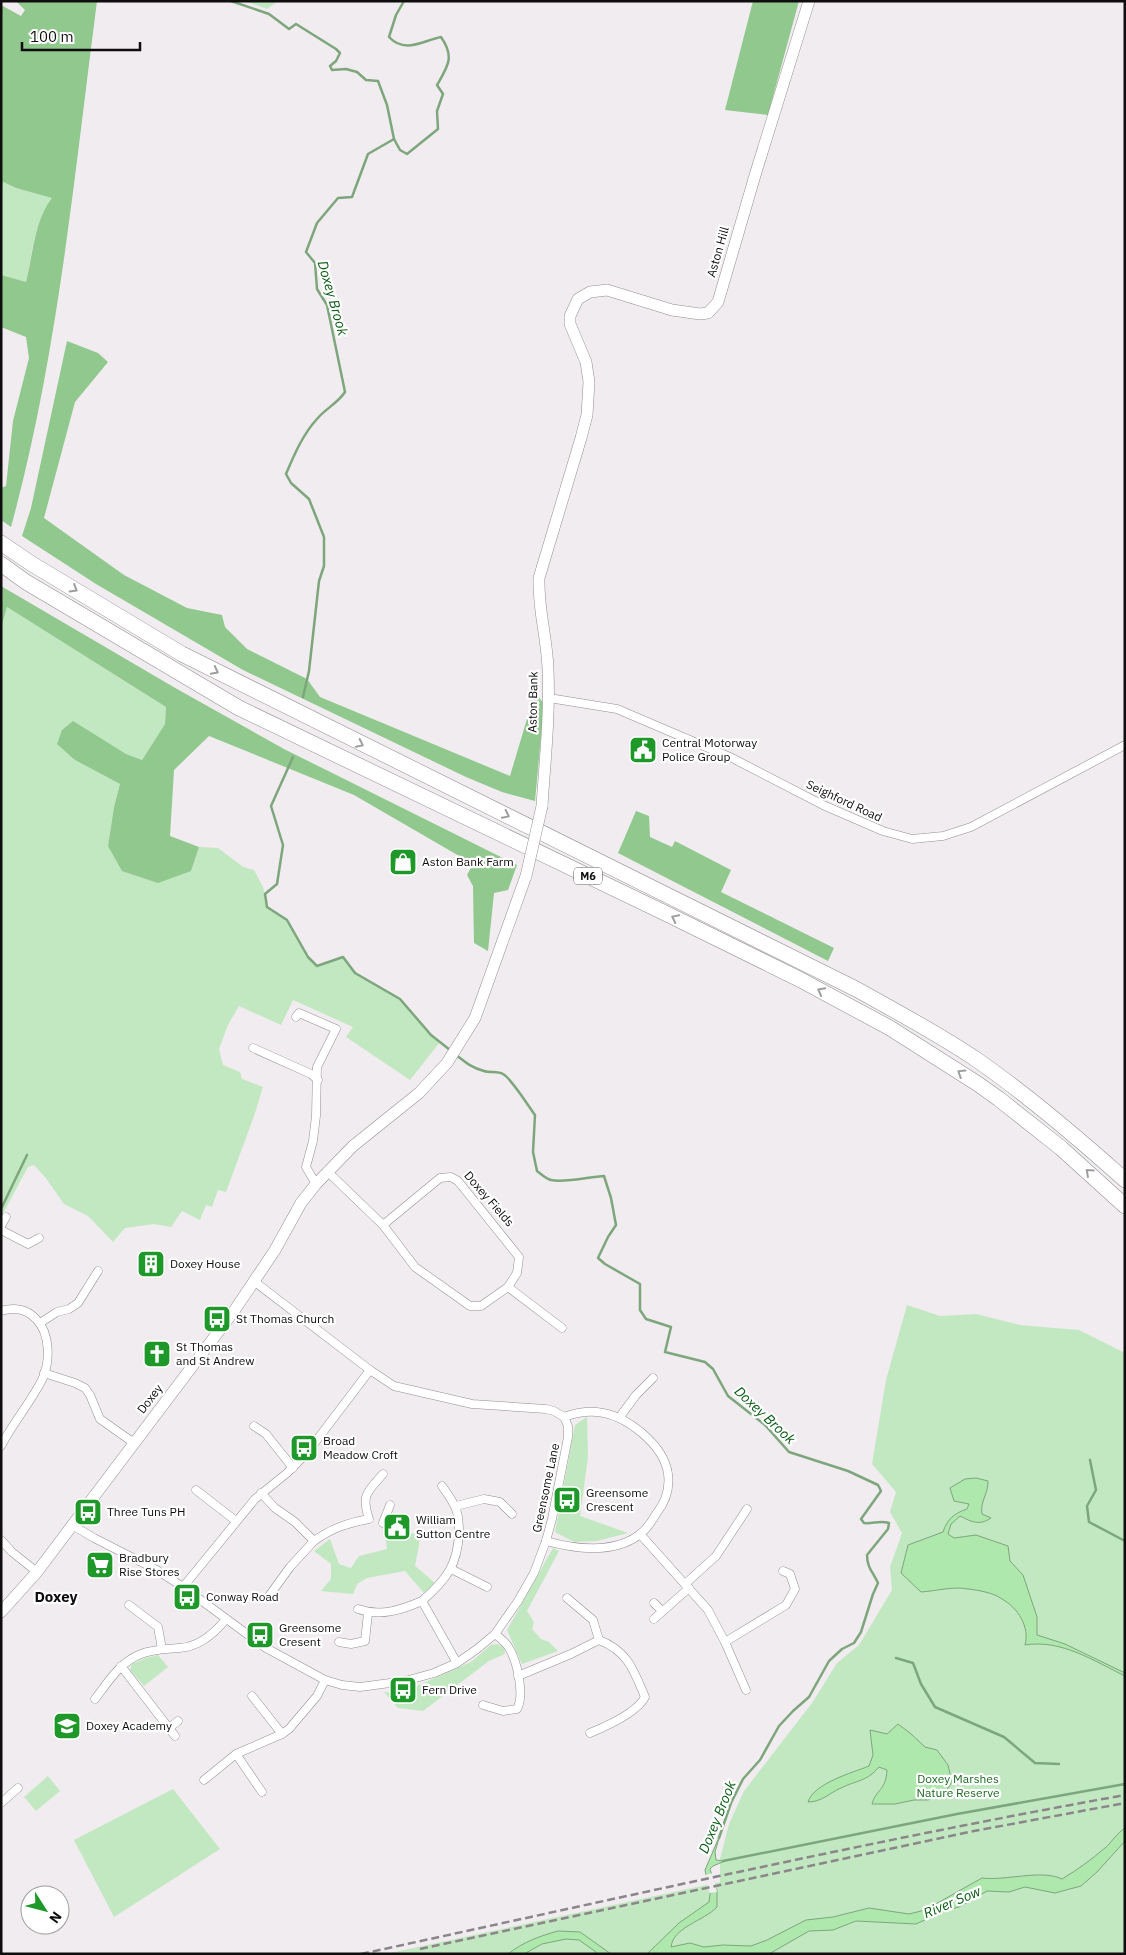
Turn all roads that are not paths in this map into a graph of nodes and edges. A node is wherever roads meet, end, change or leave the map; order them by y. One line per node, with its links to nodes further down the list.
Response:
1 (809, 1): 2 (street, Aston Hill)
2 (586, 362): 5 (street, Aston Bank)
3 (1, 543): 11 (highway, M6, one-way to 11)
4 (1, 564): 13 (highway, M6, one-way to 4)
5 (549, 698): 6 (street, Seighford Road); 10 (street, Aston Bank, bridge)
6 (1125, 745)
7 (296, 1017): 9 (street)
8 (253, 1048): 9 (street)
9 (318, 1080): 12 (street)
10 (327, 1171): 12 (street, Doxey); 15 (street, Doxey Fields)
11 (1125, 1180)
12 (316, 1184): 20 (street, Doxey)
13 (1125, 1206)
14 (6, 1217): 16 (street)
15 (383, 1225): 21 (street, Doxey Fields); 21 (street, Doxey Fields)
16 (1, 1226)
17 (1, 1230): 18 (street)
18 (39, 1238)
19 (98, 1271): 23 (street)
20 (255, 1282): 25 (street); 31 (street, Doxey)
21 (508, 1287): 24 (street)
22 (1, 1311): 23 (street)
23 (40, 1323): 26 (street)
24 (562, 1328)
25 (370, 1370): 28 (street); 33 (street)
26 (44, 1373): 31 (street); 32 (street)
27 (653, 1378): 29 (street)
28 (564, 1417): 29 (street); 48 (street, Greensome Lane)
29 (619, 1418): 45 (street)
30 (254, 1426): 33 (street)
31 (134, 1443): 44 (street, Doxey)
32 (1, 1446)
33 (293, 1468): 37 (street)
34 (383, 1474): 47 (street)
35 (442, 1486): 39 (street)
36 (196, 1490): 42 (street)
37 (261, 1493): 42 (street); 47 (street)
38 (390, 1505): 43 (street)
39 (456, 1506): 41 (street); 49 (street)
40 (747, 1508): 52 (street)
41 (512, 1514)
42 (236, 1521): 53 (street)
43 (383, 1523)
44 (72, 1525): 50 (street, Doxey); 53 (street, Greensome Lane)
45 (640, 1534): 48 (street); 52 (street)
46 (1, 1540): 50 (street)
47 (314, 1541): 55 (street)
48 (546, 1541): 66 (street, Greensome Lane)
49 (451, 1568): 54 (street); 57 (street)
50 (37, 1572): 62 (street, Doxey)
51 (786, 1572): 69 (street)
52 (688, 1586): 61 (street); 69 (street)
53 (183, 1587): 64 (street, Greensome Lane)
54 (487, 1587)
55 (269, 1596)
56 (567, 1598): 67 (street)
57 (422, 1601): 63 (street); 71 (street)
58 (654, 1603): 61 (street)
59 (129, 1605): 70 (street)
60 (358, 1609): 63 (street)
61 (662, 1611): 65 (street)
62 (1, 1612)
63 (368, 1613): 68 (street)
64 (226, 1619): 70 (street); 74 (street, Greensome Lane)
65 (654, 1619)
66 (495, 1634): 71 (street, Greensome Lane); 73 (street)
67 (599, 1640): 73 (street); 81 (street)
68 (338, 1642)
69 (726, 1642): 75 (street)
70 (162, 1649): 72 (street)
71 (457, 1663): 74 (street, Greensome Lane)
72 (121, 1666): 77 (street); 80 (street)
73 (518, 1676): 78 (street)
74 (325, 1680): 82 (street)
75 (746, 1690)
76 (252, 1696): 82 (street)
77 (95, 1699)
78 (483, 1706)
79 (178, 1721): 80 (street)
80 (169, 1728): 83 (street)
81 (590, 1733)
82 (282, 1734): 84 (street)
83 (175, 1736)
84 (236, 1754): 85 (street); 87 (street)
85 (204, 1780)
86 (18, 1788): 88 (street)
87 (262, 1792)
88 (1, 1803)

